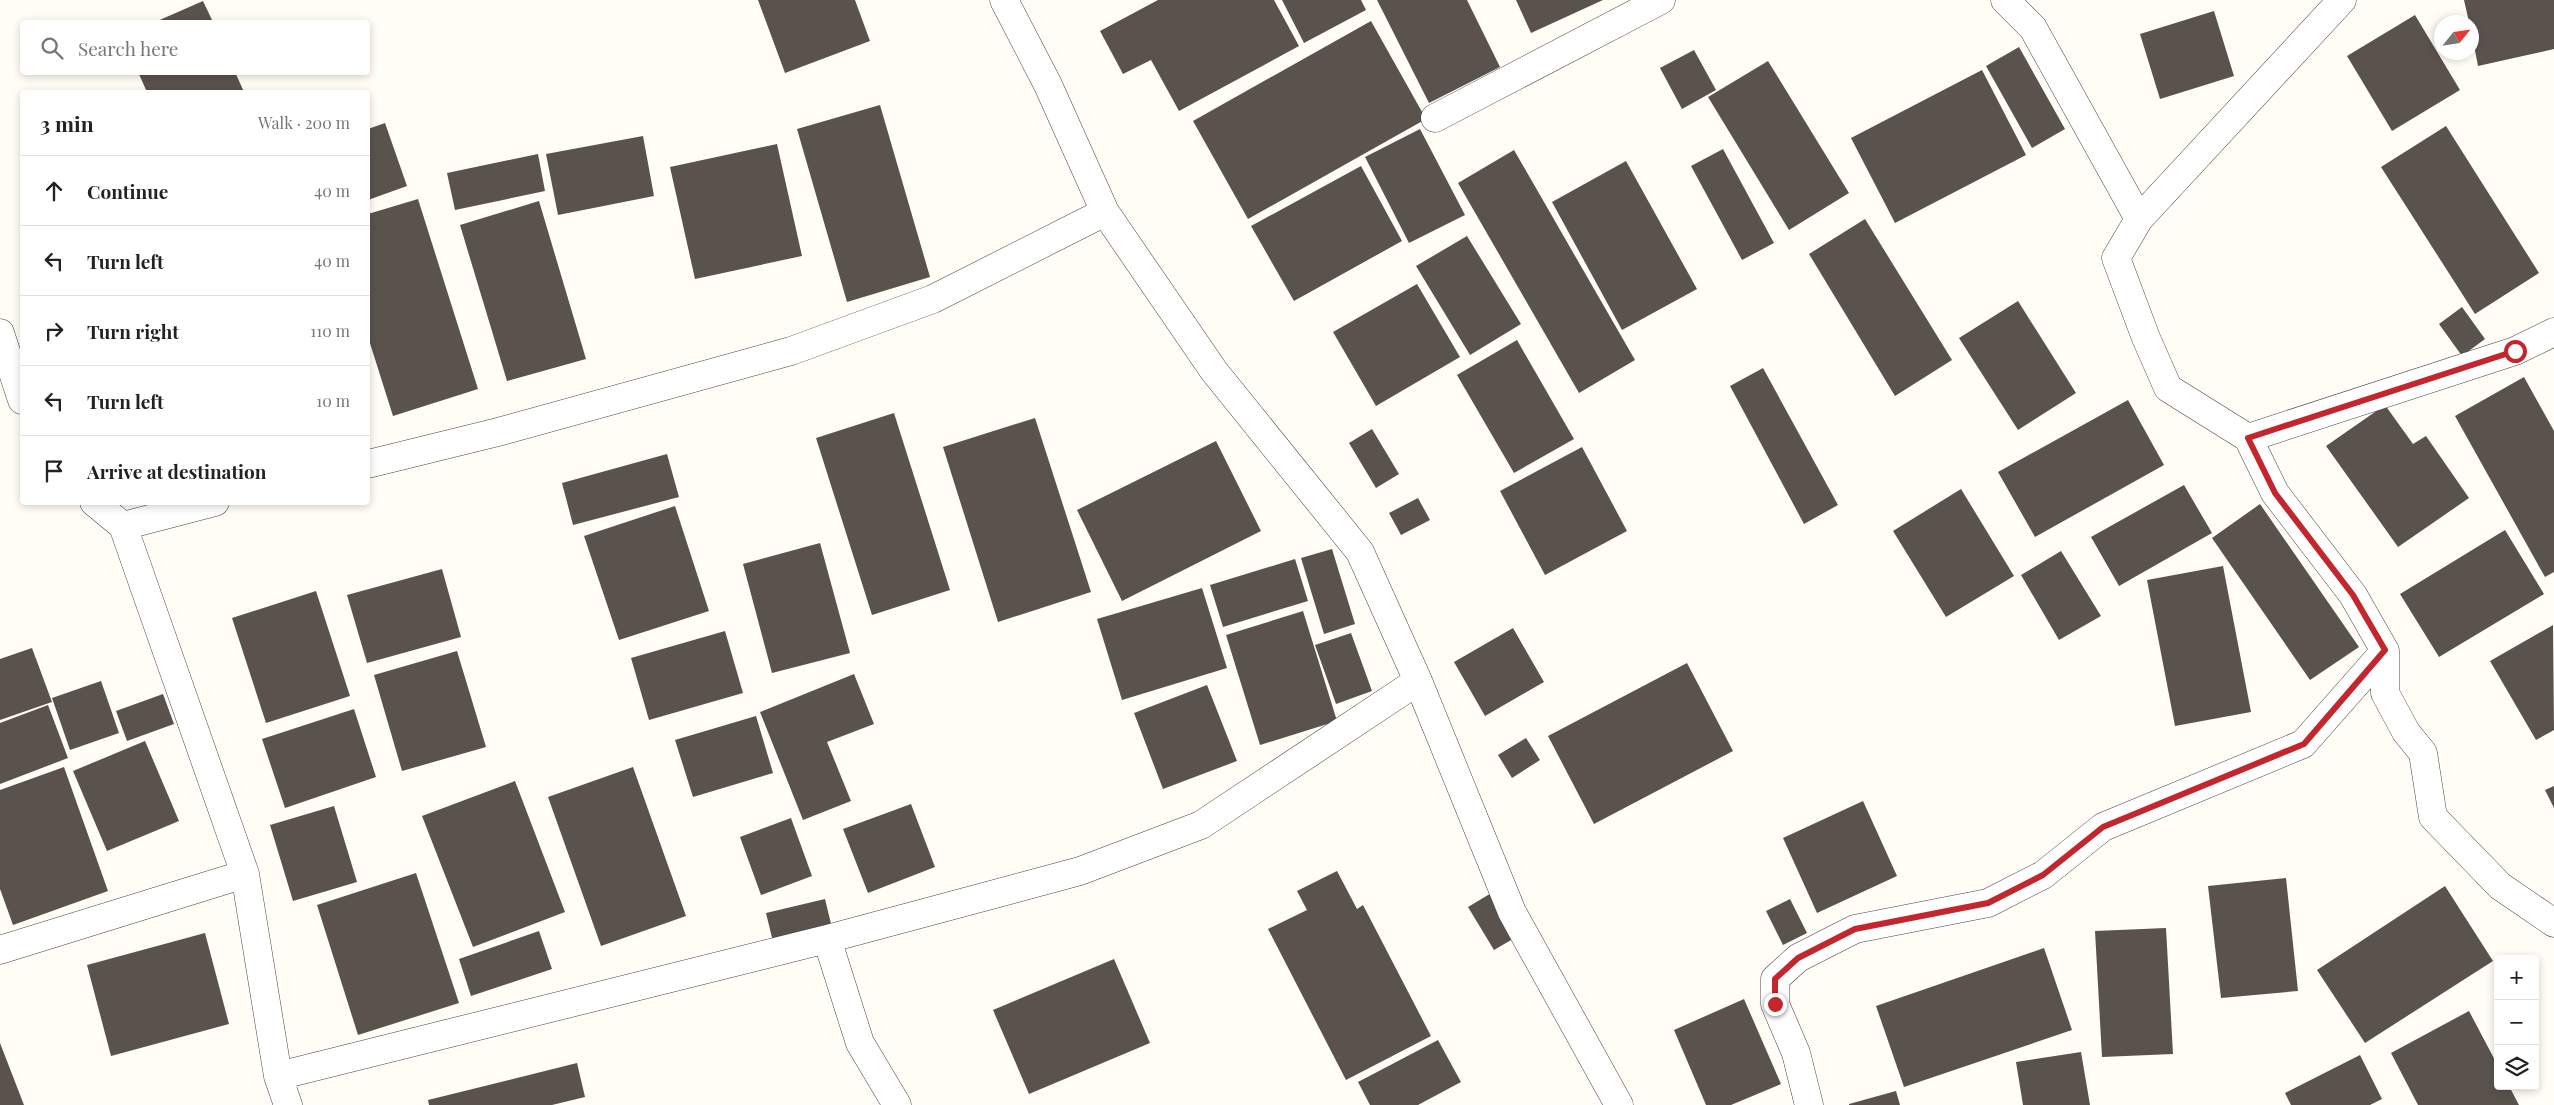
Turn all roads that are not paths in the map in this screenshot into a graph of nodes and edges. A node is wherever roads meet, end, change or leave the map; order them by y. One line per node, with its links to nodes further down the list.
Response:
1 (1004, 0): 6 (street)
2 (1660, 0): 5 (street)
3 (2005, 0): 7 (street)
4 (2342, 0): 7 (street)
5 (1435, 118)
6 (1105, 212): 12 (street); 17 (street)
7 (2139, 219): 11 (street)
8 (2554, 332): 11 (street)
9 (0, 333): 10 (street)
10 (14, 396)
11 (2248, 438): 16 (street)
12 (370, 464)
13 (98, 505): 15 (street)
14 (204, 505): 15 (street)
15 (123, 526): 18 (street)
16 (2385, 650): 19 (street); 26 (street)
17 (1418, 681): 20 (street); 25 (street)
18 (245, 874): 21 (street); 22 (street)
19 (2554, 924)
20 (827, 939): 22 (street); 24 (street)
21 (0, 950)
22 (278, 1076): 23 (street)
23 (288, 1105)
24 (897, 1105)
25 (1619, 1105)
26 (1809, 1105)

